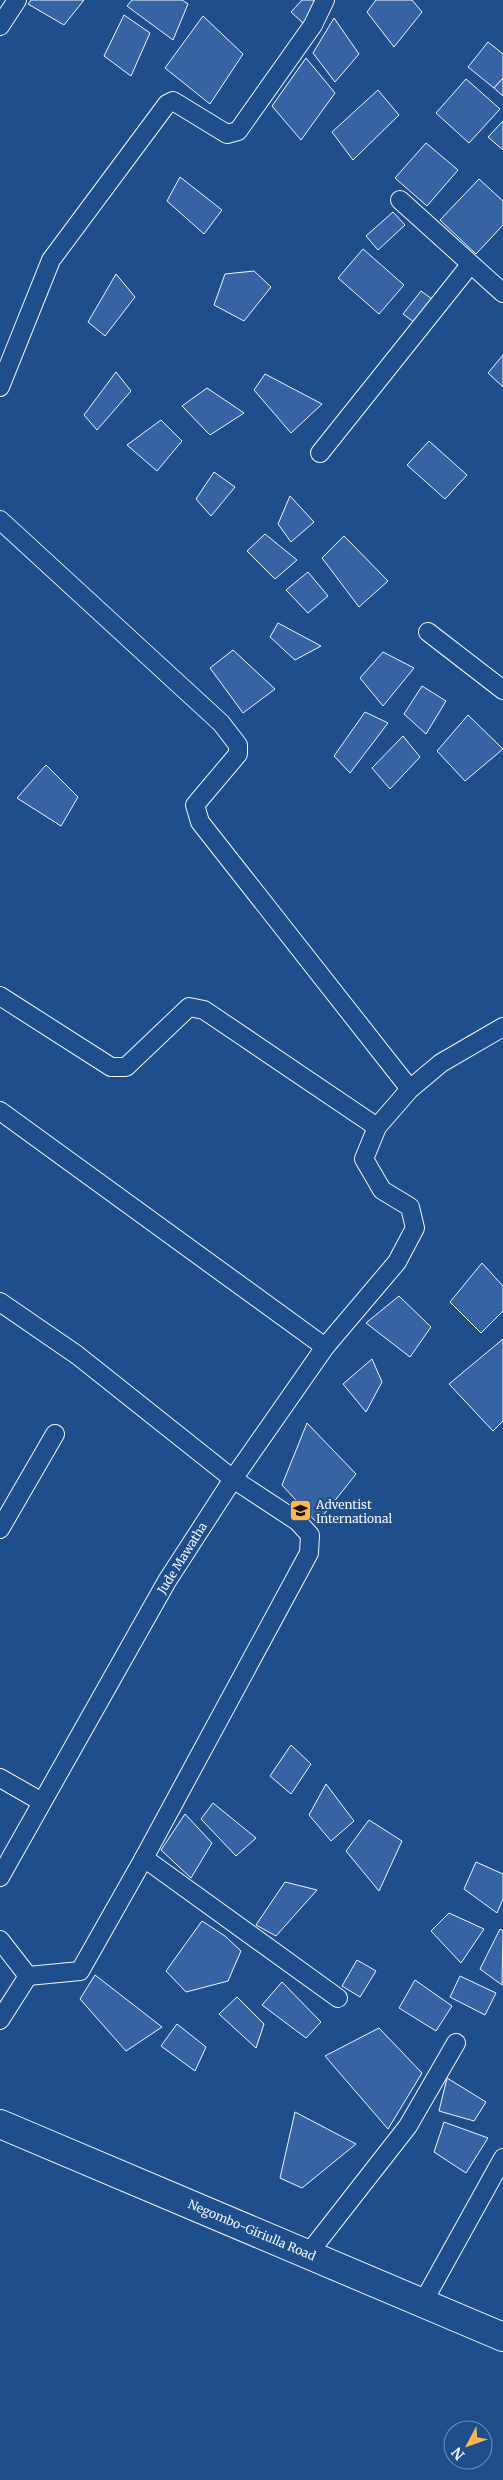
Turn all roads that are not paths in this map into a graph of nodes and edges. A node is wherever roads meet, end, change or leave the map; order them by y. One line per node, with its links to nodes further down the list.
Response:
1 (17, 0): 3 (street)
2 (325, 0): 7 (street)
3 (0, 26)
4 (400, 200): 5 (street)
5 (470, 265): 6 (street); 8 (street)
6 (503, 293)
7 (0, 387)
8 (320, 453)
9 (0, 520): 14 (street)
10 (428, 632): 11 (street)
11 (503, 690)
12 (0, 996): 16 (street)
13 (503, 1027): 14 (street)
14 (410, 1089): 16 (street)
15 (0, 1111): 18 (street)
16 (377, 1127): 18 (street, Jude Mawatha)
17 (0, 1302): 20 (street)
18 (325, 1347): 20 (street, Jude Mawatha)
19 (55, 1434): 21 (street)
20 (233, 1479): 23 (street, Jude Mawatha); 24 (street)
21 (0, 1529)
22 (0, 1778): 23 (street)
23 (42, 1802): 25 (street, Jude Mawatha)
24 (144, 1858): 27 (street); 28 (street)
25 (0, 1876)
26 (0, 1940): 27 (street)
27 (28, 1976): 29 (street)
28 (338, 1998)
29 (0, 2020)
30 (456, 2043): 33 (street)
31 (1, 2127): 33 (main road, Negombo-Giriulla Road)
32 (503, 2158): 34 (street)
33 (308, 2254): 34 (main road, Negombo-Giriulla Road)
34 (422, 2304): 35 (main road, Negombo-Giriulla Road)
35 (503, 2337)

